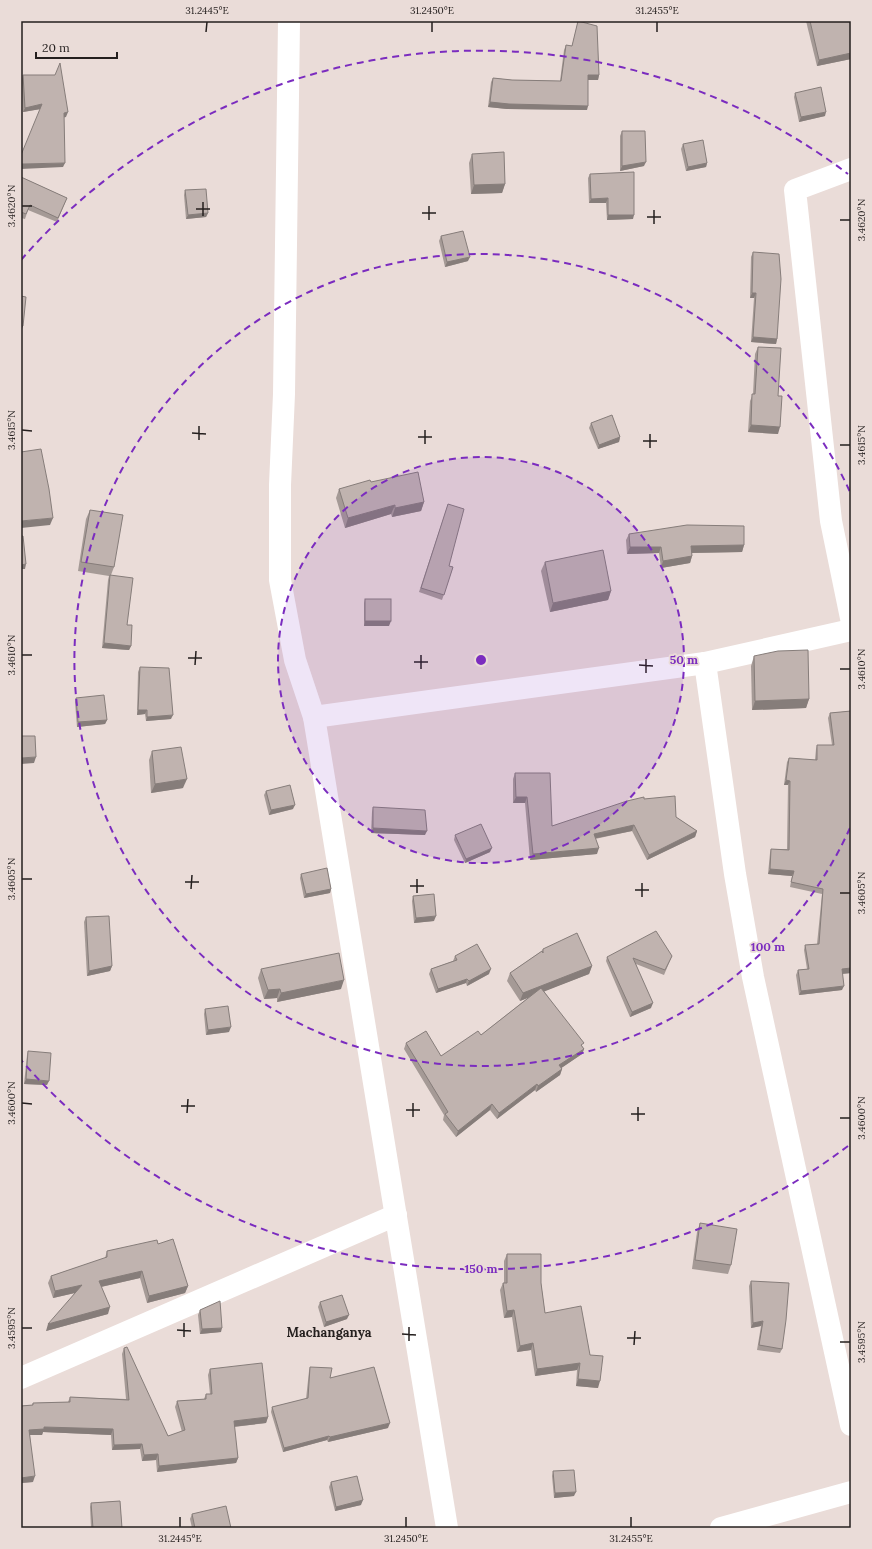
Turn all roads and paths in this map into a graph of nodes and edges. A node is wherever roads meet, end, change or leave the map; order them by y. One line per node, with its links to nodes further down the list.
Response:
1 (289, 21): 6 (street)
2 (851, 169): 3 (street)
3 (851, 618)
4 (851, 630): 5 (street)
5 (705, 663): 6 (street); 9 (street)
6 (314, 717): 7 (street)
7 (396, 1215): 8 (street); 11 (street)
8 (21, 1378)
9 (851, 1425)
10 (851, 1492): 12 (street)
11 (447, 1528)
12 (721, 1528)

